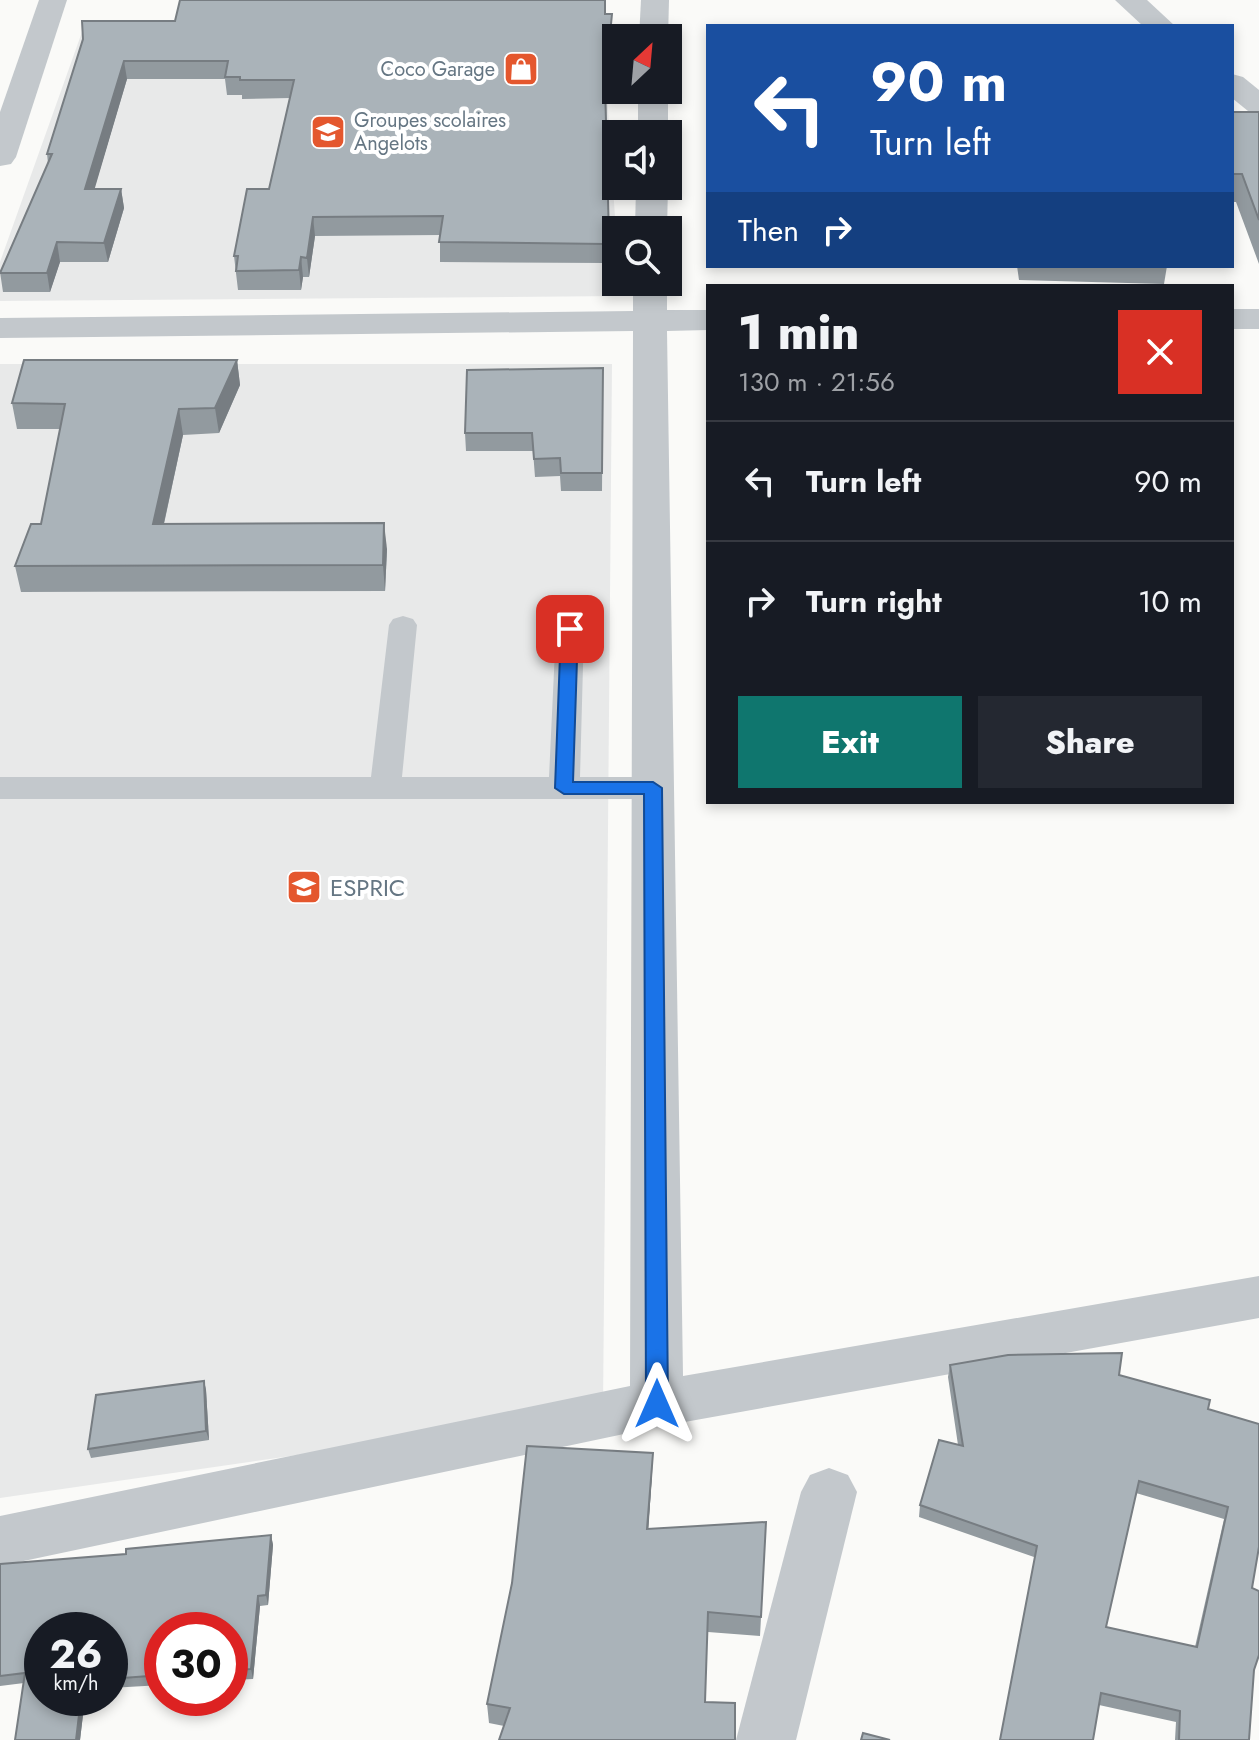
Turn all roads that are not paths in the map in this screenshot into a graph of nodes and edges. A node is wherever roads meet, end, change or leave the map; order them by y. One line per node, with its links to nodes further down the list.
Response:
1 (53, 0): 8 (street)
2 (655, 0): 4 (street)
3 (1129, 0): 5 (street)
4 (654, 24)
5 (1159, 24)
6 (1234, 85): 7 (street)
7 (1259, 105)
8 (0, 157)
9 (650, 301): 10 (street); 13 (street); 19 (street)
10 (706, 319)
11 (1234, 319): 12 (street)
12 (1259, 319)
13 (0, 328)
14 (403, 625): 17 (lane)
15 (570, 629): 18 (lane)
16 (0, 788): 17 (lane)
17 (385, 788): 18 (lane)
18 (564, 788): 19 (lane)
19 (653, 788): 21 (street)
20 (1259, 1297): 21 (street)
21 (657, 1404): 23 (street)
22 (829, 1492): 24 (street)
23 (0, 1541)
24 (766, 1740)

